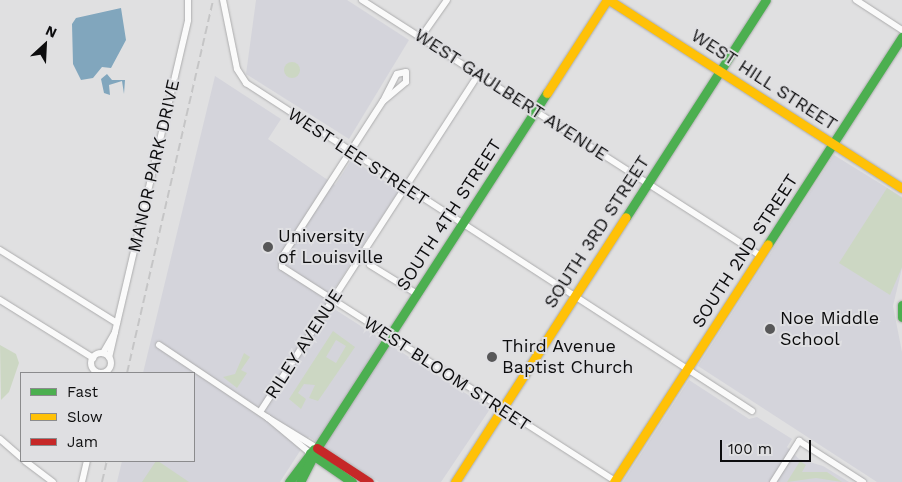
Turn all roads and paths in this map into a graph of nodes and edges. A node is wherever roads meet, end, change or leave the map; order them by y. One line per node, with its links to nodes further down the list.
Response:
1 (188, 0): 30 (street, MANOR PARK DRIVE)
2 (223, 0): 16 (street, WEST LEE STREET)
3 (362, 0): 9 (street, WEST GAULBERT AVENUE)
4 (447, 0): 9 (street)
5 (608, 0): 11 (main road, WEST HILL STREET); 14 (main road, SOUTH 4TH STREET)
6 (766, 0): 11 (main road, SOUTH 3RD STREET)
7 (856, 0): 8 (street)
8 (902, 30)
9 (421, 37): 12 (street, WEST GAULBERT AVENUE)
10 (902, 37): 15 (main road, SOUTH 2ND STREET)
11 (720, 71): 15 (main road, WEST HILL STREET); 17 (main road, SOUTH 3RD STREET)
12 (479, 74): 14 (street, WEST GAULBERT AVENUE); 18 (street, RILEY AVENUE)
13 (383, 101): 13 (street); 16 (street)
14 (535, 112): 17 (street, WEST GAULBERT AVENUE); 20 (main road, SOUTH 4TH STREET)
15 (833, 144): 19 (main road, WEST HILL STREET); 22 (main road, SOUTH 2ND STREET)
16 (350, 152): 18 (street, WEST LEE STREET); 27 (street, WEST BLOOM STREET)
17 (648, 184): 22 (street, WEST GAULBERT AVENUE); 25 (main road, SOUTH 3RD STREET)
18 (405, 188): 20 (street, WEST LEE STREET); 27 (street, RILEY AVENUE)
19 (902, 188)
20 (462, 224): 24 (main road, SOUTH 4TH STREET); 25 (street, WEST LEE STREET)
21 (0, 250): 30 (street)
22 (760, 256): 37 (main road, SOUTH 2ND STREET)
23 (370, 265): 24 (street)
24 (417, 294): 32 (main road, SOUTH 4TH STREET)
25 (574, 297): 37 (street, WEST LEE STREET); 40 (main road, SOUTH 3RD STREET)
26 (0, 300): 36 (street)
27 (333, 300): 32 (street, WEST BLOOM STREET); 42 (street, RILEY AVENUE)
28 (902, 305): 29 (main road)
29 (902, 317)
30 (117, 323): 31 (street, MANOR PARK DRIVE)
31 (115, 332): 34 (street, MANOR PARK DRIVE); 35 (street, MANOR PARK DRIVE)
32 (389, 337): 40 (street, WEST BLOOM STREET); 44 (main road, SOUTH 4TH STREET)
33 (159, 345): 42 (street)
34 (103, 353): 35 (street); 36 (street)
35 (109, 357): 39 (street, MANOR PARK DRIVE)
36 (93, 358): 38 (street, MANOR PARK DRIVE)
37 (687, 369): 41 (street, WEST LEE STREET); 55 (main road, SOUTH 2ND STREET)
38 (102, 372)
39 (105, 372)
40 (502, 409): 54 (main road, SOUTH 3RD STREET); 55 (street, WEST BLOOM STREET)
41 (752, 410)
42 (260, 412): 44 (street)
43 (0, 439): 45 (street)
44 (313, 452): 50 (main road, SOUTH 4TH STREET); 51 (main road, SOUTH 4TH STREET); 52 (main road); 53 (main road)
45 (20, 456)
46 (27, 462): 48 (street)
47 (87, 462): 49 (street)
48 (53, 482)
49 (82, 482)
50 (288, 482)
51 (300, 482)
52 (352, 482)
53 (369, 482)
54 (455, 482)
55 (614, 482)
56 (773, 482): 57 (street)
57 (863, 482)

